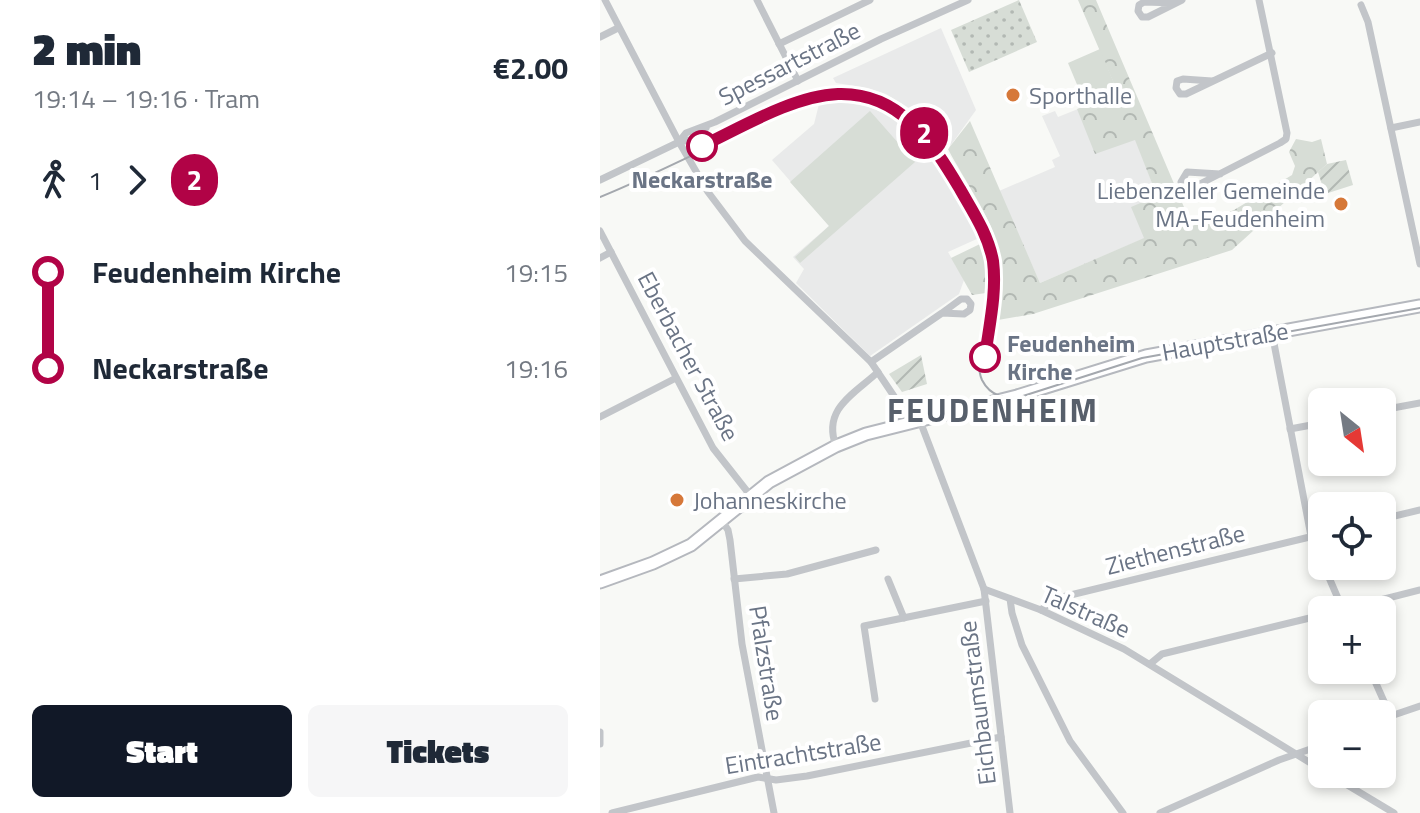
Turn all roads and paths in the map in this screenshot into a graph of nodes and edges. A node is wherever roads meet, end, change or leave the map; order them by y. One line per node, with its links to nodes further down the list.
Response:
1 (605, 0): 9 (street)
2 (757, 0): 11 (street)
3 (870, 0): 7 (street)
4 (968, 0): 13 (street, Spessartstraße)
5 (1259, 0): 12 (street)
6 (1179, 1): 6 (street)
7 (856, 3): 11 (street)
8 (1361, 5): 16 (street)
9 (618, 28): 10 (street); 17 (street)
10 (600, 37)
11 (779, 44): 13 (street)
12 (1272, 53): 14 (street); 18 (street)
13 (798, 81): 17 (street, Spessartstraße)
14 (1212, 81)
15 (1420, 122): 16 (street)
16 (1391, 128): 23 (street)
17 (679, 142): 19 (street, Spessartstraße); 27 (street)
18 (1220, 174): 18 (street)
19 (600, 180)
20 (600, 231): 21 (street, Eberbacher Straße)
21 (611, 252): 22 (street); 29 (street, Eberbacher Straße)
22 (600, 258)
23 (1420, 264)
24 (1420, 306): 26 (street, Hauptstraße)
25 (942, 313): 27 (street)
26 (1272, 333): 33 (street, Hauptstraße); 35 (street)
27 (871, 362): 28 (street)
28 (878, 372): 33 (street); 36 (street)
29 (676, 378): 32 (street); 37 (street, Eberbacher Straße)
30 (1420, 403): 31 (street)
31 (1396, 407)
32 (600, 417)
33 (916, 422): 36 (street, Hauptstraße); 47 (street)
34 (1308, 426): 35 (street)
35 (1290, 429): 41 (street)
36 (836, 446): 37 (street, Hauptstraße)
37 (750, 495): 40 (street, Hauptstraße)
38 (1420, 510): 39 (street)
39 (1396, 516)
40 (722, 521): 44 (street, Pfalzstraße); 46 (street, Hauptstraße)
41 (1308, 521)
42 (1308, 537): 52 (street, Ziethenstraße)
43 (876, 550): 44 (street)
44 (734, 579): 65 (street, Pfalzstraße)
45 (888, 579): 53 (street)
46 (600, 582)
47 (984, 589): 50 (street, Talstraße); 51 (street, Eichbaumstraße)
48 (1420, 590): 49 (street)
49 (1396, 596)
50 (1010, 599): 52 (street, Talstraße); 70 (street)
51 (986, 601): 53 (street); 60 (street, Eichbaumstraße)
52 (1041, 610): 55 (street, Talstraße)
53 (904, 618): 56 (street)
54 (1308, 618): 55 (street)
55 (1150, 664): 63 (street, Talstraße)
56 (875, 699)
57 (1420, 706): 58 (street)
58 (1396, 714)
59 (600, 732): 61 (street)
60 (1001, 737): 65 (street, Eintrachtstraße); 69 (street, Eichbaumstraße)
61 (600, 744)
62 (1308, 750): 63 (street)
63 (1296, 755): 64 (street, Talstraße); 71 (street)
64 (1308, 762)
65 (767, 779): 67 (street, Eintrachtstraße); 68 (street, Pfalzstraße)
66 (1352, 788): 72 (street)
67 (612, 813)
68 (774, 813)
69 (1010, 813)
70 (1123, 813)
71 (1160, 813)
72 (1394, 813)

